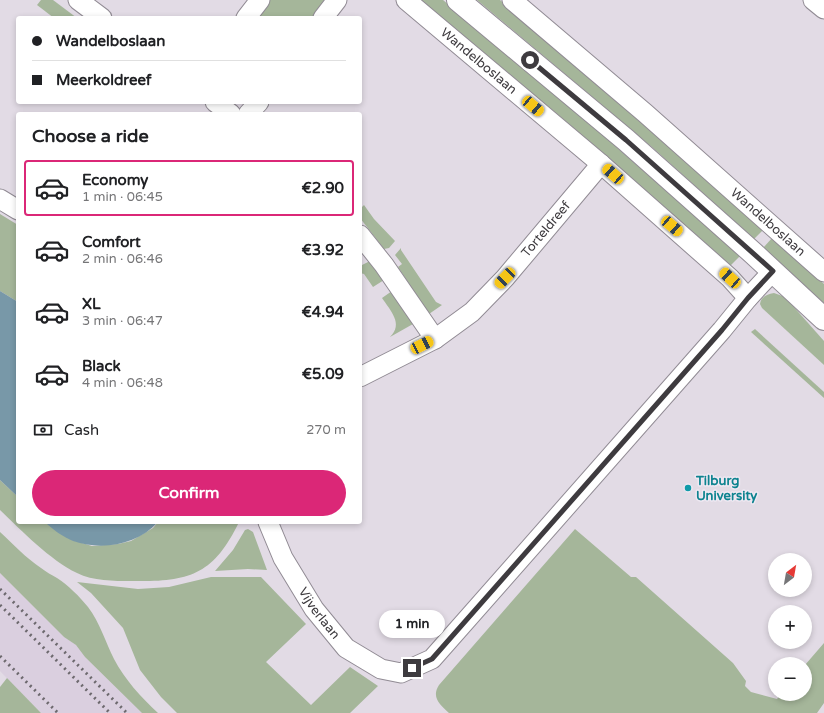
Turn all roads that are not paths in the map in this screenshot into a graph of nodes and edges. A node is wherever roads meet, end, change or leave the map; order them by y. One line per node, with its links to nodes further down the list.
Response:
1 (78, 0): 9 (street)
2 (260, 0): 10 (street)
3 (337, 0): 11 (street)
4 (406, 0): 16 (street, Wandelboslaan)
5 (458, 0): 20 (street)
6 (512, 0): 21 (street, Wandelboslaan)
7 (813, 0): 8 (street)
8 (824, 9)
9 (99, 16)
10 (248, 16)
11 (325, 16)
12 (218, 104): 14 (street)
13 (257, 104): 15 (street)
14 (228, 112)
15 (250, 112)
16 (601, 164): 22 (street, Wandelboslaan); 24 (street, Torteldreef)
17 (0, 199): 18 (street)
18 (16, 209)
19 (362, 238): 24 (street)
20 (773, 271): 22 (street); 23 (street)
21 (824, 272)
22 (748, 298): 26 (street, Vijverlaan)
23 (824, 319)
24 (435, 339): 25 (street, Torteldreef)
25 (362, 376)
26 (269, 524)

